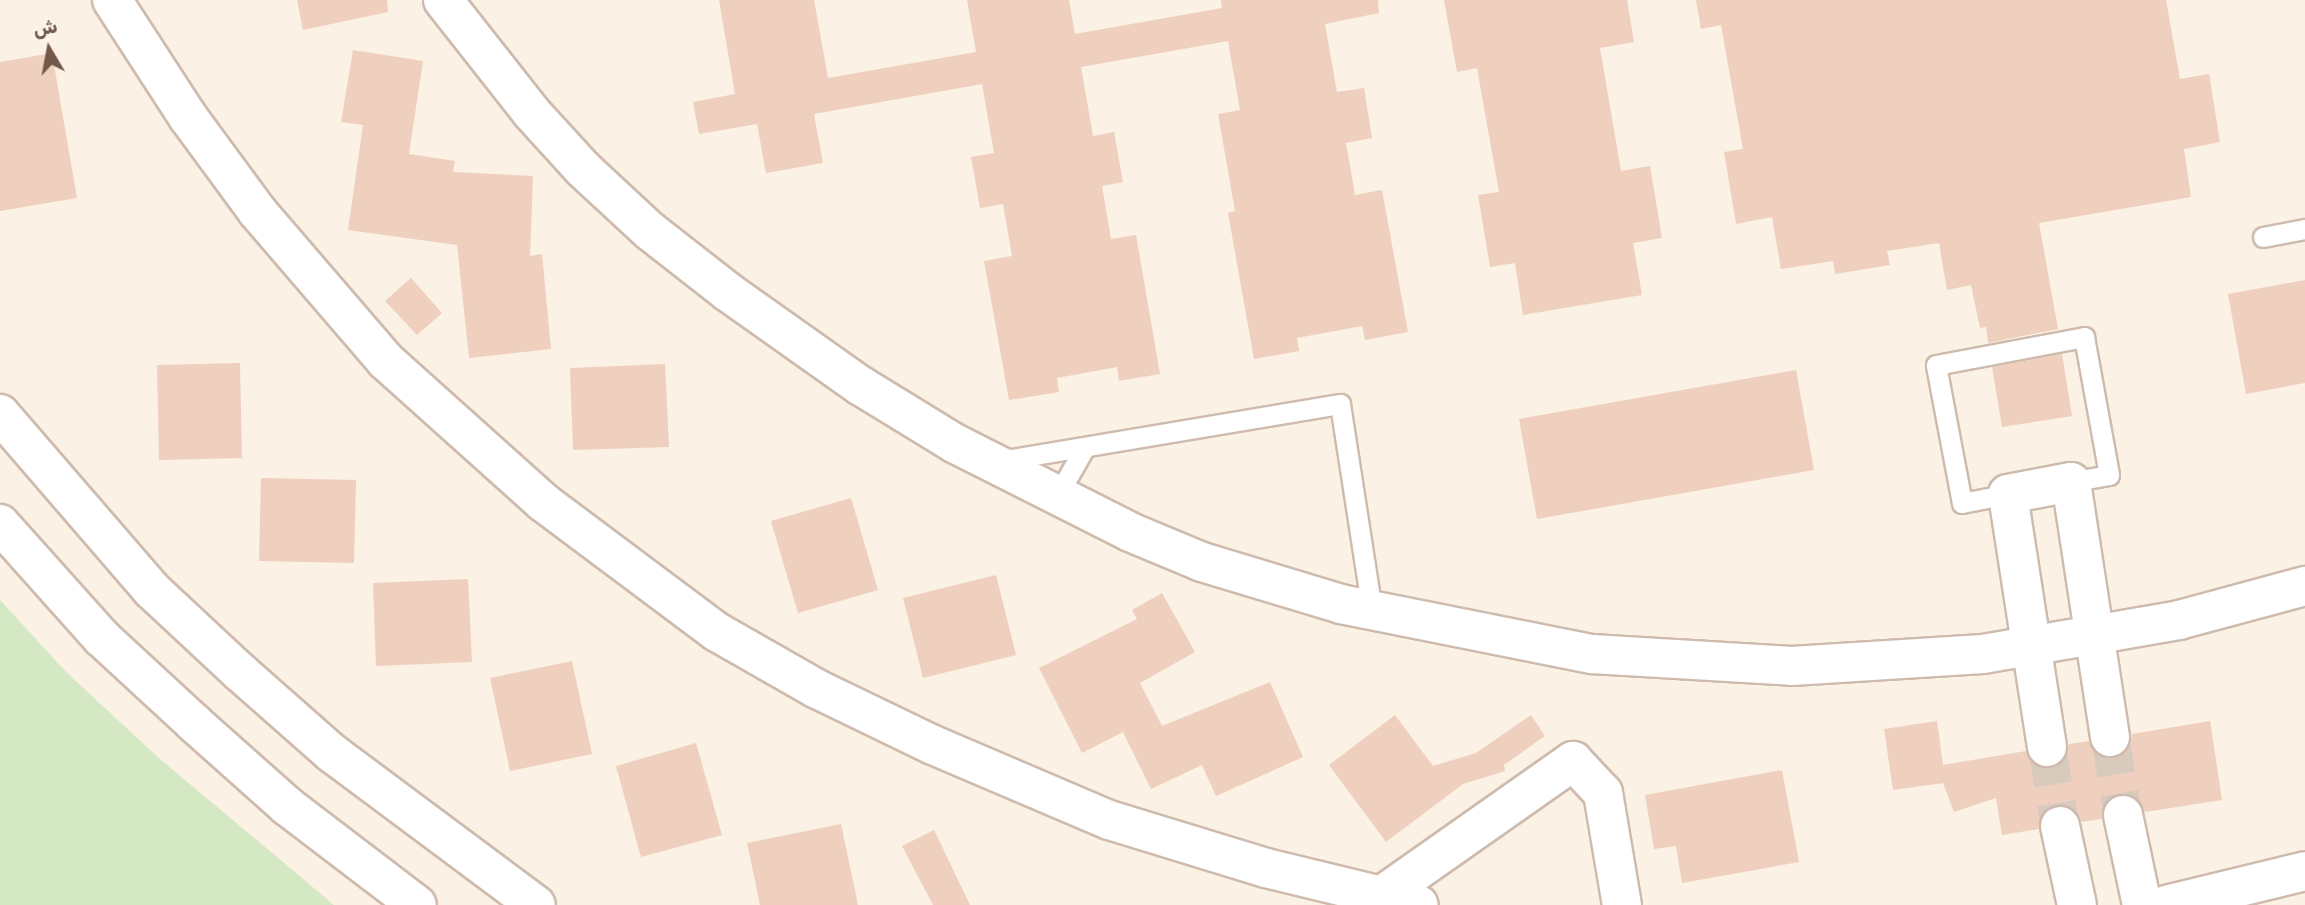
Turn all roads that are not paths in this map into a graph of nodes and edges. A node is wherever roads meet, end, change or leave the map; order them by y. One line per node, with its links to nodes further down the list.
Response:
1 (112, 0): 21 (street)
2 (443, 0): 7 (street)
3 (2305, 229): 4 (lane)
4 (2263, 237)
5 (0, 414): 23 (street)
6 (1085, 447): 7 (lane); 10 (lane); 13 (lane)
7 (991, 462): 10 (street)
8 (2071, 482): 9 (street); 9 (lane); 14 (street)
9 (2008, 494): 15 (street)
10 (1057, 496): 13 (street)
11 (0, 524): 22 (street)
12 (2305, 586): 14 (street)
13 (1372, 610): 15 (street)
14 (2097, 635): 15 (street); 16 (street)
15 (2034, 645): 17 (street)
16 (2110, 737)
17 (2047, 747)
18 (2123, 816): 27 (street)
19 (2060, 826): 26 (street)
20 (2305, 871): 28 (street)
21 (1381, 896): 24 (street); 25 (street)
22 (417, 905)
23 (536, 905)
24 (1419, 905)
25 (1622, 905)
26 (2077, 905)
27 (2142, 905)
28 (2166, 905)

